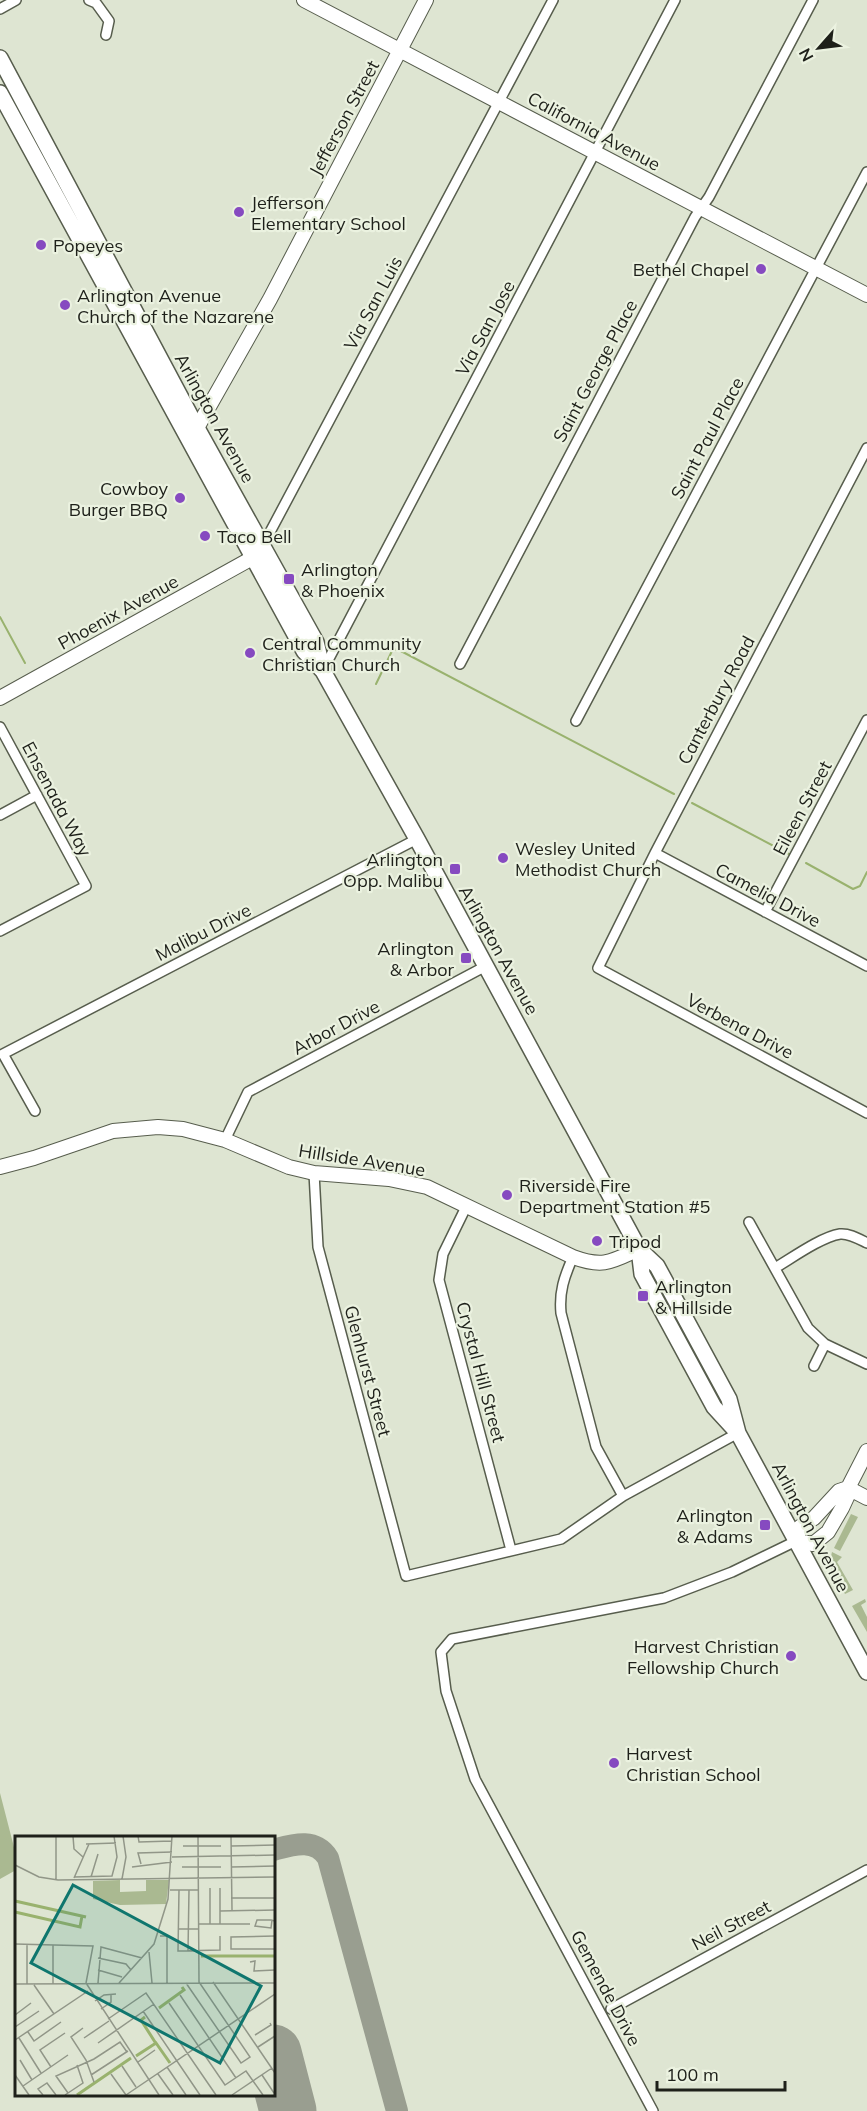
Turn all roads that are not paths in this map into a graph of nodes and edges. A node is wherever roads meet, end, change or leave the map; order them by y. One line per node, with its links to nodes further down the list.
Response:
1 (16, 0): 8 (street)
2 (89, 0): 9 (street)
3 (304, 0): 10 (street, California Avenue)
4 (426, 0): 10 (street, Jefferson Street)
5 (553, 0): 13 (street, Via San Luis)
6 (675, 0): 14 (street, Via San Jose)
7 (813, 0): 16 (street, Saint George Place)
8 (0, 9)
9 (106, 35)
10 (400, 51): 13 (street, California Avenue); 20 (street, Jefferson Street)
11 (0, 58): 19 (main road, Arlington Avenue)
12 (0, 93): 22 (main road, Arlington Avenue)
13 (500, 101): 14 (street, California Avenue); 24 (street, Via San Luis)
14 (596, 152): 16 (street, California Avenue); 26 (street, Via San Jose)
15 (867, 172): 17 (street, Saint Paul Place)
16 (701, 209): 17 (street, California Avenue); 25 (street, Saint George Place)
17 (815, 268): 18 (street, California Avenue); 29 (street, Saint Paul Place)
18 (867, 295)
19 (183, 403): 20 (street); 21 (main road, Arlington Avenue)
20 (208, 408): 21 (street, Jefferson Street)
21 (197, 428): 22 (street, Jefferson Street); 24 (main road, Arlington Avenue)
22 (189, 442): 24 (main road, Arlington Avenue)
23 (867, 448): 34 (street, Canterbury Road)
24 (259, 551): 26 (main road, Arlington Avenue); 27 (street, Phoenix Avenue)
25 (460, 664)
26 (323, 670): 33 (main road, Arlington Avenue)
27 (0, 698)
28 (867, 720): 35 (street, Eileen Street)
29 (576, 721)
30 (0, 727): 31 (street, Ensenada Way)
31 (37, 795): 32 (street); 36 (street, Ensenada Way)
32 (0, 815)
33 (417, 839): 37 (main road, Arlington Avenue); 40 (street, Malibu Drive)
34 (655, 853): 35 (street, Camelia Drive); 39 (street, Canterbury Road)
35 (765, 912): 38 (street, Camelia Drive)
36 (0, 931)
37 (486, 966): 42 (street, Arbor Drive); 48 (main road, Arlington Avenue)
38 (867, 966)
39 (598, 968): 41 (street, Verbena Drive)
40 (35, 1111)
41 (867, 1113)
42 (225, 1140): 43 (street, Hillside Avenue); 44 (street, Hillside Avenue)
43 (0, 1167)
44 (314, 1173): 45 (street, Hillside Avenue); 60 (street, Glenhurst Street)
45 (467, 1206): 49 (street, Hillside Avenue); 60 (street, Crystal Hill Street)
46 (749, 1222): 50 (street)
47 (867, 1244): 50 (street)
48 (639, 1248): 49 (street, Hillside Avenue); 54 (main road, Arlington Avenue)
49 (573, 1257): 57 (street)
50 (775, 1268): 51 (street)
51 (825, 1344): 52 (street); 53 (street)
52 (867, 1364)
53 (814, 1366)
54 (738, 1433): 57 (street); 59 (main road, Arlington Avenue)
55 (867, 1451): 56 (street)
56 (848, 1488): 58 (street); 59 (street); 59 (street)
57 (623, 1496): 60 (street)
58 (867, 1498)
59 (796, 1541): 61 (main road, Arlington Avenue); 64 (street, Gemende Drive)
60 (511, 1550)
61 (867, 1672)
62 (867, 1870): 63 (street, Neil Street)
63 (611, 2009)
64 (653, 2111)

